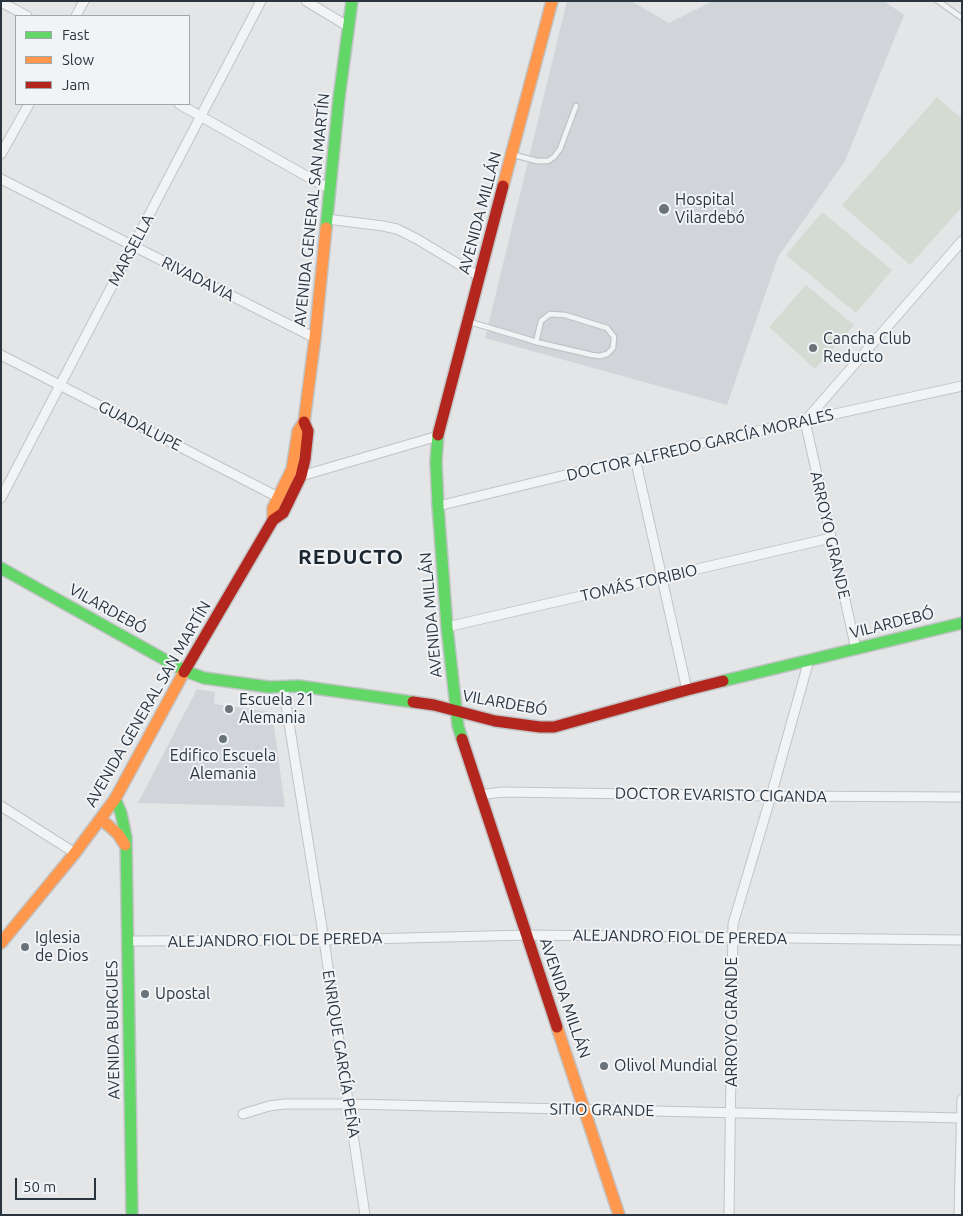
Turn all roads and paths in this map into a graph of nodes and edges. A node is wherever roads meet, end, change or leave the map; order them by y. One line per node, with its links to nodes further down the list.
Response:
1 (84, 1): 9 (street)
2 (261, 1): 15 (street, MARSELLA)
3 (306, 1): 11 (street)
4 (352, 1): 11 (main road, AVENIDA GENERAL SAN MARTÍN)
5 (552, 1): 17 (main road, AVENIDA MILLÁN)
6 (938, 1): 10 (lane)
7 (1, 2): 8 (street)
8 (25, 15)
9 (77, 15)
10 (962, 18)
11 (349, 27): 19 (main road, AVENIDA GENERAL SAN MARTÍN)
12 (28, 105): 16 (street)
13 (181, 105): 15 (street)
14 (576, 106): 17 (lane)
15 (201, 116): 19 (street); 22 (street, MARSELLA)
16 (1, 154)
17 (512, 154): 23 (main road, AVENIDA MILLÁN)
18 (1, 179): 22 (street, RIVADAVIA)
19 (330, 187): 20 (main road, AVENIDA GENERAL SAN MARTÍN)
20 (327, 219): 23 (street); 25 (main road, AVENIDA GENERAL SAN MARTÍN)
21 (962, 241): 30 (street)
22 (134, 246): 25 (street, RIVADAVIA); 28 (street, MARSELLA)
23 (480, 276): 24 (main road, AVENIDA MILLÁN)
24 (468, 321): 26 (lane); 31 (main road, AVENIDA MILLÁN)
25 (315, 338): 33 (main road, AVENIDA GENERAL SAN MARTÍN)
26 (536, 342): 26 (lane)
27 (1, 355): 28 (street, GUADALUPE)
28 (61, 385): 34 (street, GUADALUPE); 35 (street, MARSELLA)
29 (962, 386): 30 (street, DOCTOR ALFREDO GARCÍA MORALES)
30 (805, 421): 32 (street, DOCTOR ALFREDO GARCÍA MORALES); 38 (street, ARROYO GRANDE)
31 (438, 436): 33 (street); 36 (main road, AVENIDA MILLÁN)
32 (635, 458): 36 (street, DOCTOR ALFREDO GARCÍA MORALES); 40 (street)
33 (296, 473): 34 (main road, AVENIDA GENERAL SAN MARTÍN); 37 (main road, AVENIDA GENERAL SAN MARTÍN)
34 (278, 497): 37 (main road, AVENIDA GENERAL SAN MARTÍN)
35 (1, 498)
36 (438, 506): 42 (main road, AVENIDA MILLÁN)
37 (273, 520): 45 (main road, AVENIDA GENERAL SAN MARTÍN)
38 (831, 538): 40 (street, TOMÁS TORIBIO); 43 (street, ARROYO GRANDE)
39 (1, 568): 45 (main road, VILARDEBÓ)
40 (662, 578): 42 (street, TOMÁS TORIBIO); 47 (street)
41 (962, 623): 43 (main road, VILARDEBÓ)
42 (447, 627): 48 (main road, AVENIDA MILLÁN)
43 (856, 649): 44 (main road, VILARDEBÓ)
44 (809, 660): 47 (main road, VILARDEBÓ); 50 (street, ARROYO GRANDE)
45 (185, 671): 46 (main road, VILARDEBÓ); 52 (main road, AVENIDA GENERAL SAN MARTÍN)
46 (283, 686): 48 (main road, VILARDEBÓ); 59 (street, ENRIQUE GARCÍA PEÑA)
47 (687, 690): 48 (main road, VILARDEBÓ)
48 (455, 711): 49 (main road, AVENIDA MILLÁN)
49 (480, 795): 50 (street, DOCTOR EVARISTO CIGANDA); 57 (main road, AVENIDA MILLÁN)
50 (771, 796): 51 (street, DOCTOR EVARISTO CIGANDA); 58 (street, ARROYO GRANDE)
51 (962, 797)
52 (115, 799): 54 (main road, AVENIDA GENERAL SAN MARTÍN); 55 (main road, AVENIDA BURGUES)
53 (1, 806): 56 (street)
54 (101, 819): 55 (main road); 56 (main road, AVENIDA GENERAL SAN MARTÍN)
55 (125, 845): 61 (main road, AVENIDA BURGUES)
56 (75, 853): 62 (main road, AVENIDA GENERAL SAN MARTÍN)
57 (526, 935): 58 (street, ALEJANDRO FIOL DE PEREDA); 59 (street, ALEJANDRO FIOL DE PEREDA); 65 (main road, AVENIDA MILLÁN)
58 (733, 938): 60 (street, ALEJANDRO FIOL DE PEREDA); 66 (street, ARROYO GRANDE)
59 (324, 940): 61 (street, ALEJANDRO FIOL DE PEREDA); 64 (street, ENRIQUE GARCÍA PEÑA)
60 (962, 940)
61 (128, 941): 69 (main road, AVENIDA BURGUES)
62 (1, 943)
63 (962, 1099): 68 (street)
64 (348, 1104): 65 (street, SITIO GRANDE); 67 (street, SITIO GRANDE); 70 (street, ENRIQUE GARCÍA PEÑA)
65 (585, 1109): 66 (street, SITIO GRANDE); 71 (main road, AVENIDA MILLÁN)
66 (732, 1113): 68 (street, SITIO GRANDE); 72 (street, ARROYO GRANDE)
67 (243, 1114)
68 (962, 1118): 73 (street)
69 (132, 1215)
70 (365, 1215)
71 (619, 1215)
72 (729, 1215)
73 (959, 1215)

